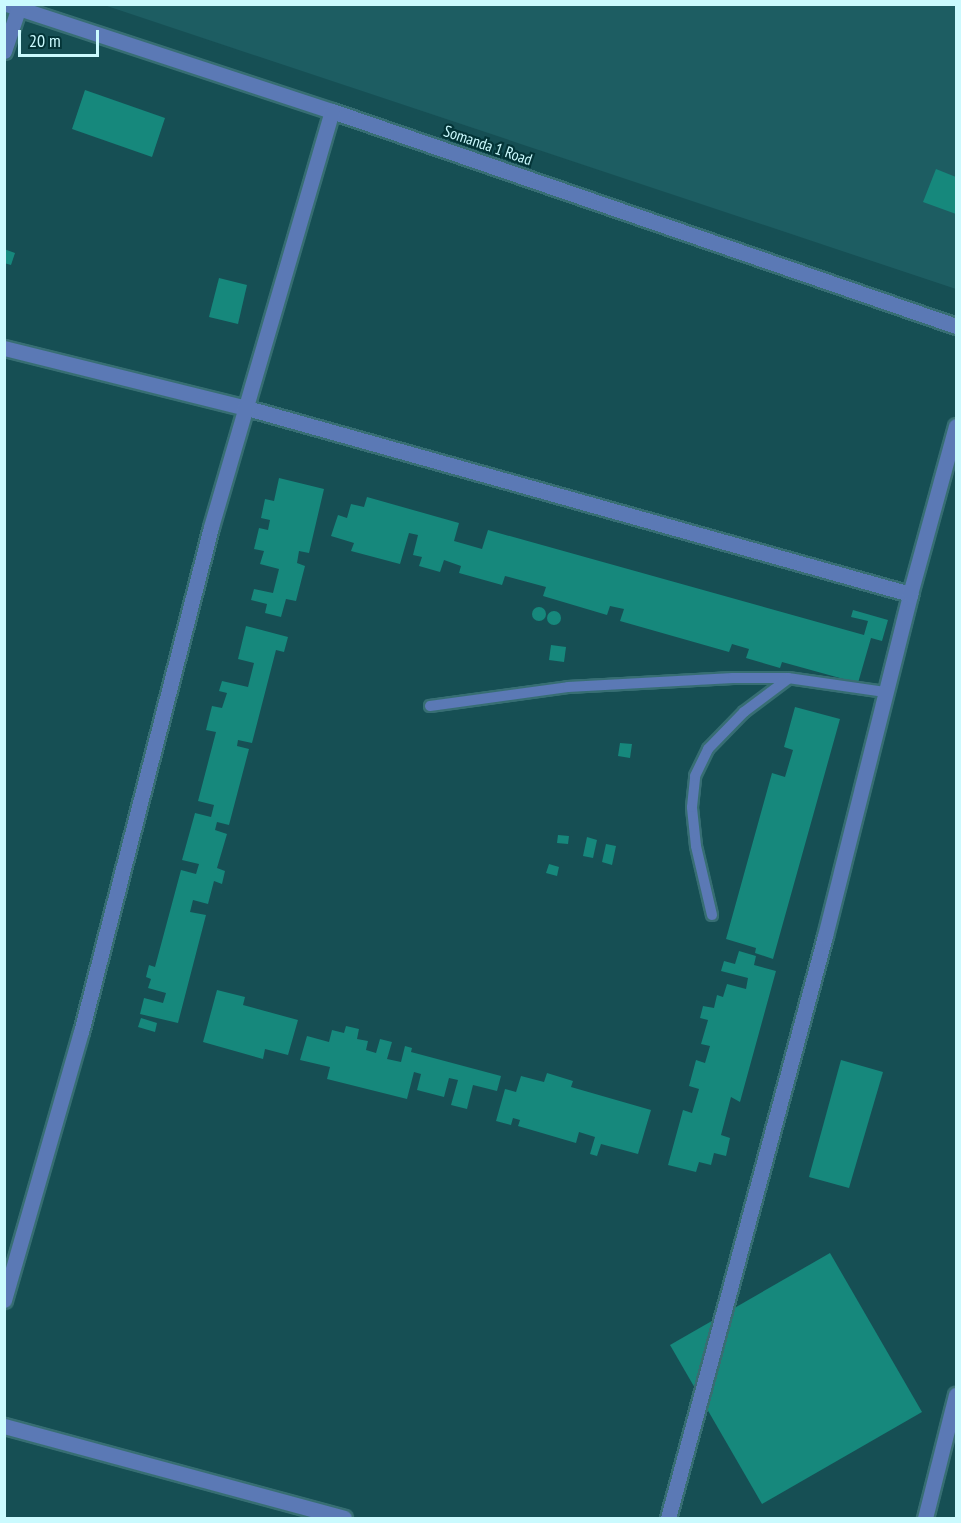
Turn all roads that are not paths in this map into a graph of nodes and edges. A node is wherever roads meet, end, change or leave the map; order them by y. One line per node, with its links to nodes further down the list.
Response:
1 (15, 6): 2 (street); 3 (street, Somanda 1 Road)
2 (4, 51)
3 (332, 111): 4 (street, Somanda 1 Road); 6 (street)
4 (957, 326)
5 (4, 348): 6 (street)
6 (247, 408): 8 (street); 13 (street)
7 (957, 426): 8 (street)
8 (909, 594): 10 (street)
9 (788, 678): 10 (lane); 11 (lane); 12 (lane)
10 (885, 692): 17 (street)
11 (430, 706)
12 (712, 915)
13 (4, 1299)
14 (957, 1395): 18 (street)
15 (4, 1426): 16 (street)
16 (344, 1518)
17 (668, 1518)
18 (924, 1518)

